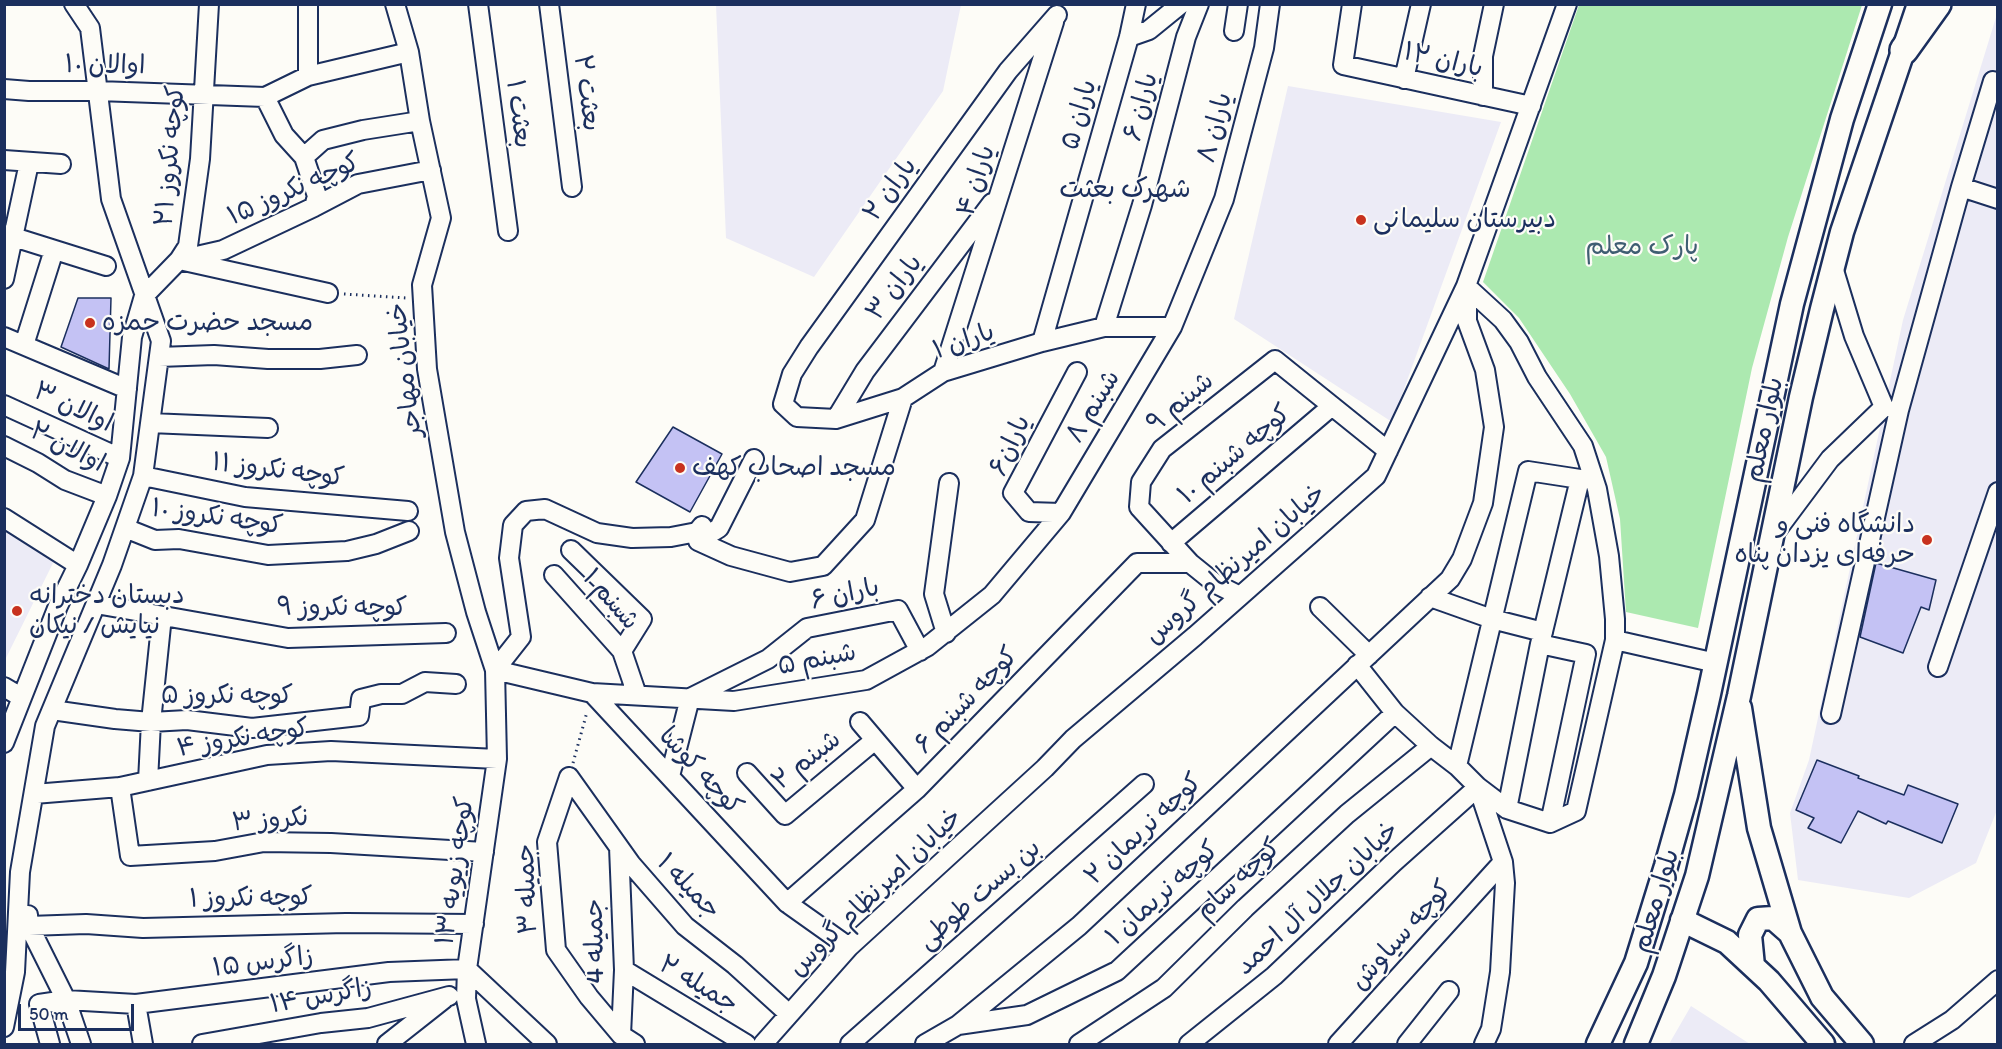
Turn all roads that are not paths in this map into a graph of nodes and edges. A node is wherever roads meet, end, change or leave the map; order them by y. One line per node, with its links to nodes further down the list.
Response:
1 (74, 4): 30 (street)
2 (209, 4): 31 (street, کوچه نکروز ۲۱)
3 (308, 4): 26 (street)
4 (395, 4): 21 (street, خیابان مهاجر)
5 (402, 4): 21 (street, خیابان مهاجر)
6 (478, 4): 46 (street, بعثت ۱)
7 (549, 4): 41 (street, بعثت ۲)
8 (1136, 4): 23 (street, یاران ۵)
9 (1181, 4): 23 (street)
10 (1199, 4): 56 (street, یاران ۶)
11 (1238, 4): 22 (street)
12 (1270, 4): 57 (street, یاران ۸)
13 (1352, 4): 27 (street, باران ۱۲)
14 (1421, 4): 27 (street)
15 (1494, 4): 32 (street)
16 (1567, 4): 34 (street, خیابان امیرنظام گروس)
17 (1880, 4): 107 (main road, بلوار معلم)
18 (1919, 4): 24 (main road, بلوار معلم)
19 (1937, 4): 24 (highway)
20 (1058, 10): 43 (street, یاران ۴); 67 (street, یاران ۲)
21 (403, 28): 25 (street, خیابان مهاجر)
22 (1234, 31)
23 (1129, 37): 59 (street, یاران ۵)
24 (1904, 50): 51 (main road, بلوار معلم)
25 (409, 52): 26 (street); 35 (street, خیابان مهاجر)
26 (308, 76): 33 (street)
27 (1404, 79): 32 (street, باران ۱۲)
28 (1993, 81): 42 (street)
29 (4, 89): 30 (street, اوالان ۱۰)
30 (98, 91): 31 (street, اوالان ۱۰); 55 (street)
31 (204, 94): 33 (street, اوالان ۱۰); 49 (street, کوچه نکروز ۲۱)
32 (1484, 96): 34 (street, باران ۱۲)
33 (265, 97): 36 (street)
34 (1531, 106): 53 (street, خیابان امیرنظام گروس)
35 (420, 121): 36 (street); 40 (street, خیابان مهاجر)
36 (304, 157): 45 (street)
37 (4, 160): 38 (street)
38 (29, 163): 39 (street); 47 (street)
39 (61, 164)
40 (431, 170): 45 (street, کوچه نکروز ۱۵); 109 (street, خیابان مهاجر)
41 (572, 187)
42 (1961, 187): 44 (street); 70 (street)
43 (1000, 192): 63 (street, یاران ۴); 71 (street, یاران ۳)
44 (1998, 199)
45 (314, 207): 49 (street, کوچه نکروز ۱۵)
46 (508, 231)
47 (10, 235): 48 (street); 52 (street)
48 (54, 249): 50 (street); 60 (street)
49 (179, 260): 54 (street); 55 (street, کوچه نکروز ۲۱)
50 (106, 266)
51 (1833, 267): 70 (street); 88 (main road, بلوار معلم)
52 (4, 279)
53 (1466, 286): 75 (street, خیابان امیرنظام گروس); 95 (street, کوچه نریمان ۲); 103 (street)
54 (328, 293)
55 (144, 297): 62 (street); 65 (street)
56 (1104, 327): 57 (street, یاران ۱); 59 (street, یاران ۱)
57 (1172, 327): 83 (street, شبنم ۸)
58 (4, 337): 60 (street)
59 (1042, 342): 63 (street, یاران ۱)
60 (24, 345): 65 (street)
61 (357, 355): 62 (street)
62 (159, 357): 72 (street)
63 (944, 372): 66 (street, یاران ۱)
64 (1077, 372): 83 (street, یاران۶)
65 (127, 389): 76 (street)
66 (903, 398): 71 (street, یاران ۱); 77 (street)
67 (783, 404): 71 (street, یاران ۱)
68 (4, 405): 76 (street, اوالان ۳)
69 (1332, 406): 75 (street); 89 (street, کوچه شبنم ۱۰); 89 (street, شبنم ۹)
70 (1891, 409): 88 (street); 119 (street)
71 (836, 419)
72 (150, 423): 73 (street); 78 (street)
73 (268, 428)
74 (4, 446): 81 (street, اوالان ۲)
75 (1388, 451): 94 (street, خیابان امیرنظام گروس)
76 (120, 458): 81 (street)
77 (754, 459)
78 (143, 476): 82 (street, کوچه نکروز ۱۱); 86 (street)
79 (949, 483): 101 (street)
80 (1998, 492): 108 (street)
81 (107, 496): 92 (street)
82 (408, 511)
83 (1061, 513): 101 (street, شبنم ۵)
84 (4, 518): 92 (street)
85 (702, 526): 109 (street)
86 (124, 528): 87 (street, کوچه نکروز ۱۰); 96 (street)
87 (409, 531)
88 (1771, 538): 114 (main road, بلوار معلم)
89 (1171, 543): 91 (street, شبنم ۹)
90 (571, 550): 104 (street)
91 (1190, 563): 94 (street, شبنم ۹); 134 (street, کوچه شبنم ۶)
92 (78, 565): 115 (street)
93 (554, 575): 104 (street, شبنم ۱)
94 (1240, 596): 147 (street, خیابان امیرنظام گروس)
95 (1430, 597): 99 (street); 106 (street, کوچه نریمان ۲)
96 (96, 604): 98 (street, کوچه نکروز ۹); 117 (street)
97 (1320, 607): 106 (street)
98 (162, 616): 100 (street, کوچه نکروز ۹); 120 (street)
99 (1492, 619): 102 (street); 102 (street); 126 (street)
100 (446, 633)
101 (946, 633): 105 (street, شبنم ۵)
102 (1541, 638): 136 (street); 137 (street)
103 (1615, 640): 107 (street); 137 (street)
104 (622, 651): 113 (street, شبنم ۱)
105 (920, 651): 116 (street, شبنم ۵); 116 (street, باران ۶)
106 (1363, 660): 118 (street); 159 (street, کوچه نریمان ۲)
107 (1716, 663): 178 (main road, بلوار معلم)
108 (1938, 667)
109 (495, 670): 112 (street); 125 (street, کوچه زیویه ۱۳)
110 (456, 684): 120 (street, کوچه نکروز ۵)
111 (4, 687): 115 (street)
112 (592, 693): 113 (street, شبنم ۵); 128 (street, کوچه کوشا)
113 (637, 695): 116 (street, شبنم ۵)
114 (1739, 696): 143 (main road, بلوار معلم); 146 (main road)
115 (21, 698): 123 (street)
116 (690, 698): 128 (street)
117 (52, 710): 120 (street, کوچه نکروز ۵); 135 (street)
118 (1395, 713): 124 (street); 159 (street, کوچه نریمان ۱)
119 (1831, 714)
120 (151, 722): 130 (street)
121 (860, 722): 122 (street)
122 (875, 740): 127 (street, شبنم ۲); 134 (street)
123 (4, 743)
124 (1431, 746): 126 (street); 173 (street, کوچه سام)
125 (497, 759): 130 (street, کوچه نکروز ۴); 139 (street, کوچه زیویه ۱۳)
126 (1456, 766): 133 (street)
127 (747, 774)
128 (670, 776): 142 (street, کوچه کوشا)
129 (569, 777): 138 (street, جمیله ۱); 161 (street, جمیله ۳)
130 (148, 781): 132 (street, کوچه نکروز ۴)
131 (1144, 784): 171 (street, بن بست طوطی)
132 (120, 787): 135 (street, کوچه نکروز ۴); 139 (street, نکروز ۳)
133 (1478, 787): 136 (street); 140 (street); 174 (street, خیابان جلال آل احمد)
134 (916, 789): 142 (street, کوچه شبنم ۶)
135 (34, 794): 141 (street)
136 (1507, 809): 137 (street)
137 (1550, 822)
138 (619, 847): 150 (street, جمیله 4); 158 (street, جمیله ۱)
139 (484, 852): 144 (street, کوچه زیویه ۱۳)
140 (1503, 862): 175 (street, کوچه سیاوش); 177 (street)
141 (12, 870): 145 (street); 151 (street)
142 (787, 903): 147 (street, کوچه کوشا)
143 (1683, 920): 148 (main road); 179 (main road, بلوار معلم)
144 (474, 924): 145 (street, کوچه نکروز ۱); 149 (street, کوچه زیویه ۱۳)
145 (29, 926): 156 (street)
146 (1790, 933): 148 (main road); 181 (main road)
147 (849, 947): 158 (street, خیابان امیرنظام گروس)
148 (1753, 966): 180 (main road)
149 (467, 969): 153 (street); 157 (street, زاگرس ۱۵); 168 (street, کوچه زیویه ۱۳)
150 (624, 970): 161 (street, جمیله 4); 169 (street, جمیله ۲)
151 (9, 978): 160 (street)
152 (1998, 980): 182 (street)
153 (467, 990): 155 (street, زاگرس ۱۴); 162 (street)
154 (1449, 991): 176 (street)
155 (449, 996): 166 (street, زاگرس ۱۴); 167 (street)
156 (66, 1000): 157 (street, زاگرس ۱۵); 163 (street, زاگرس ۱۵); 164 (street)
157 (136, 1004): 165 (street)
158 (789, 1014): 170 (street, خیابان امیرنظام گروس)
159 (958, 1025): 172 (street, کوچه نریمان ۱)
160 (4, 1027)
161 (628, 1040)
162 (474, 1043)
163 (50, 1044)
164 (81, 1044)
165 (143, 1044)
166 (202, 1044)
167 (387, 1044)
168 (547, 1044)
169 (746, 1044)
170 (763, 1044)
171 (850, 1044)
172 (925, 1044)
173 (1079, 1044)
174 (1189, 1044)
175 (1338, 1044)
176 (1407, 1044)
177 (1484, 1044)
178 (1598, 1044)
179 (1636, 1044)
180 (1823, 1044)
181 (1862, 1044)
182 (1914, 1044)

